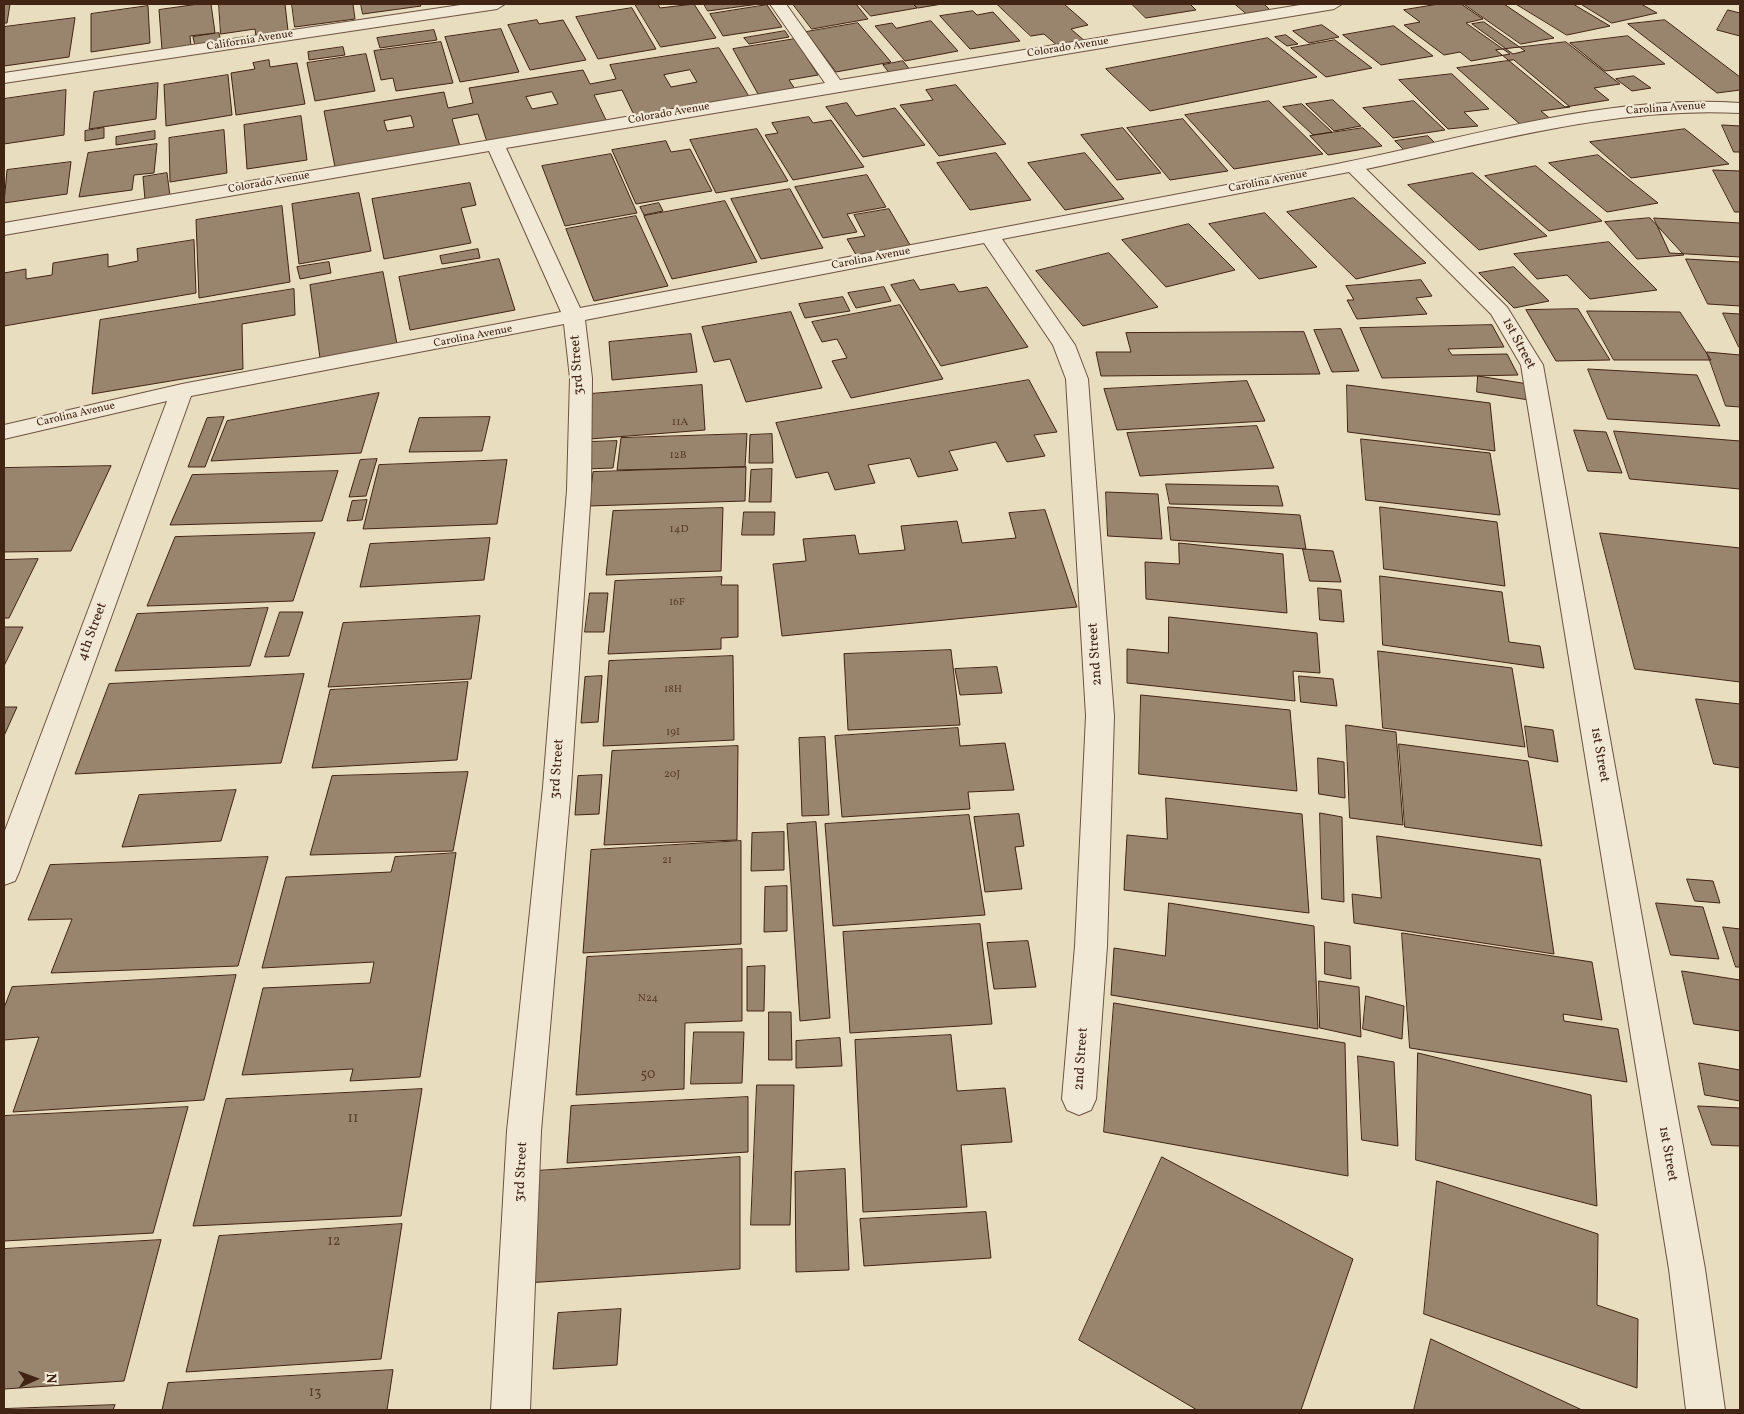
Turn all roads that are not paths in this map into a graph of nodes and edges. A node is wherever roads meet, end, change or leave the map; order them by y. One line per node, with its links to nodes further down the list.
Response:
1 (497, 4): 4 (street, California Avenue)
2 (778, 4): 5 (street)
3 (1334, 4): 5 (street, Colorado Avenue)
4 (4, 78)
5 (836, 86): 7 (street, Colorado Avenue)
6 (1740, 108): 8 (street, Carolina Avenue)
7 (495, 144): 9 (street, Colorado Avenue); 11 (street, 3rd Street)
8 (1353, 166): 10 (street, Carolina Avenue); 17 (street, 1st Street)
9 (4, 230)
10 (990, 235): 11 (street, Carolina Avenue); 15 (street, 2nd Street)
11 (574, 318): 12 (street, Carolina Avenue); 16 (street, 3rd Street)
12 (182, 391): 13 (street, Carolina Avenue); 14 (street, 4th Street)
13 (4, 432)
14 (4, 872)
15 (1080, 1099)
16 (511, 1410)
17 (1706, 1410)

